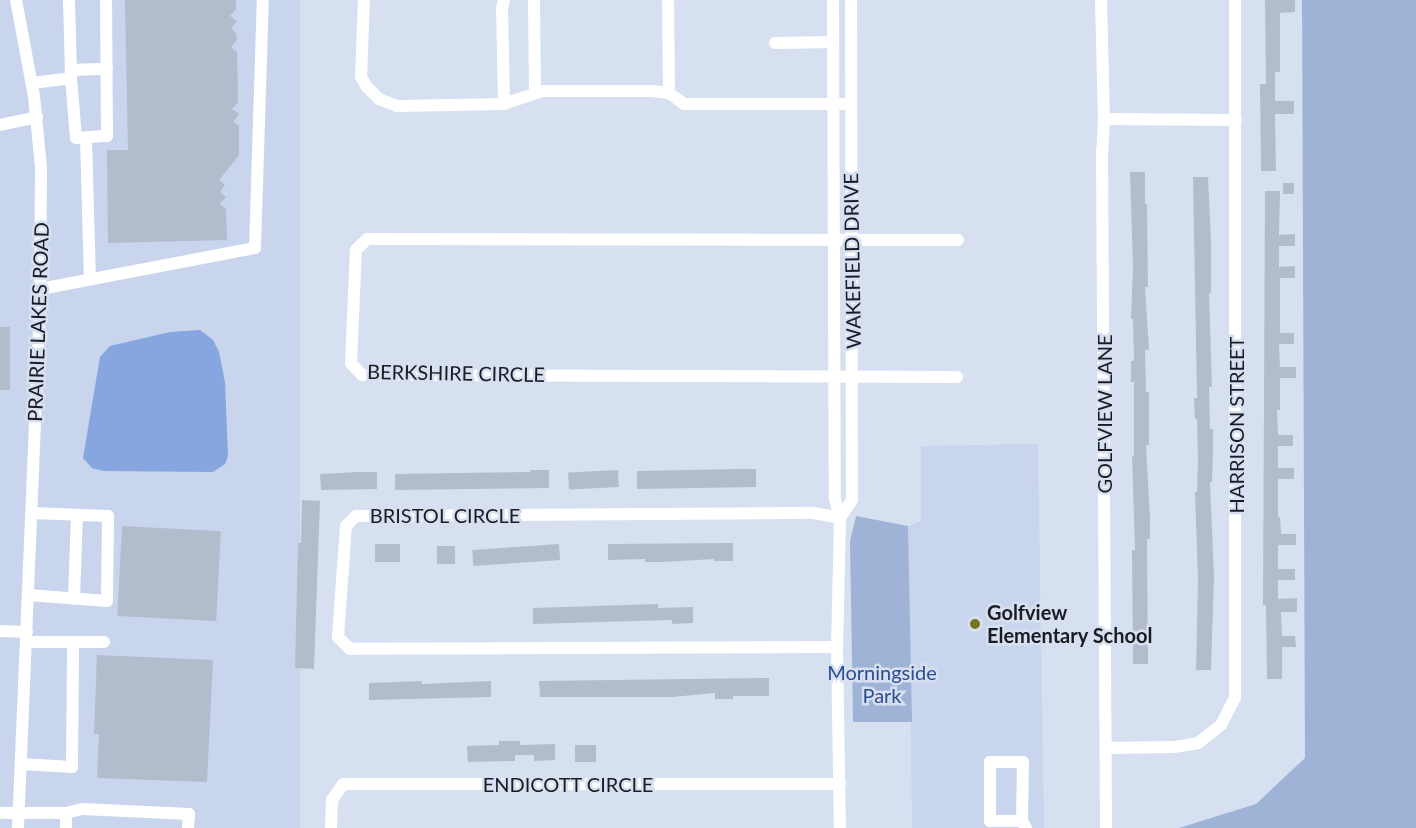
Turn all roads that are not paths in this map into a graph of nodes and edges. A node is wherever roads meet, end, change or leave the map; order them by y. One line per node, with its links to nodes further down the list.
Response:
1 (8, 0): 14 (street, PRAIRIE LAKES ROAD)
2 (16, 0): 14 (street, PRAIRIE LAKES ROAD)
3 (69, 0): 18 (street)
4 (106, 0): 17 (street)
5 (263, 0): 33 (street)
6 (364, 0): 22 (street)
7 (504, 0): 22 (street)
8 (534, 0): 20 (street)
9 (668, 0): 21 (street)
10 (1101, 0): 26 (street, GOLFVIEW LANE)
11 (1235, 0): 27 (street, HARRISON STREET)
12 (833, 3): 13 (street); 15 (street, WAKEFIELD DRIVE)
13 (851, 3): 23 (street, WAKEFIELD DRIVE)
14 (17, 15): 19 (street, PRAIRIE LAKES ROAD)
15 (833, 42): 16 (street); 24 (street, WAKEFIELD DRIVE)
16 (775, 43)
17 (107, 69): 18 (street); 29 (street)
18 (71, 74): 19 (street); 29 (street)
19 (32, 83): 25 (street, PRAIRIE LAKES ROAD)
20 (535, 93): 21 (street); 22 (street)
21 (669, 93): 24 (street)
22 (504, 104)
23 (851, 104): 24 (street); 32 (street, WAKEFIELD DRIVE)
24 (833, 105): 31 (street, WAKEFIELD DRIVE)
25 (37, 117): 28 (street); 34 (street, PRAIRIE LAKES ROAD)
26 (1104, 119): 27 (street); 48 (street, GOLFVIEW LANE)
27 (1236, 120): 48 (street, HARRISON STREET)
28 (0, 125)
29 (86, 138): 33 (street)
30 (958, 240): 32 (street, BERKSHIRE CIRCLE)
31 (833, 242): 32 (street, BERKSHIRE CIRCLE); 35 (street, WAKEFIELD DRIVE); 35 (street, BERKSHIRE CIRCLE)
32 (852, 242): 36 (street, WAKEFIELD DRIVE)
33 (90, 279): 34 (street)
34 (40, 289): 38 (street, PRAIRIE LAKES ROAD)
35 (835, 375): 36 (street, BERKSHIRE CIRCLE); 40 (street, WAKEFIELD DRIVE)
36 (853, 375): 37 (street, BERKSHIRE CIRCLE); 40 (street, WAKEFIELD DRIVE)
37 (957, 376)
38 (32, 513): 39 (street); 41 (street, PRAIRIE LAKES ROAD)
39 (76, 515): 42 (street); 42 (street)
40 (840, 518): 47 (street, WAKEFIELD DRIVE); 47 (street, BRISTOL CIRCLE)
41 (28, 595): 42 (street); 44 (street, PRAIRIE LAKES ROAD)
42 (74, 598)
43 (0, 631): 44 (street)
44 (27, 637): 45 (street); 49 (street, PRAIRIE LAKES ROAD)
45 (74, 642): 46 (street); 49 (street)
46 (104, 642)
47 (837, 647): 50 (street, WAKEFIELD DRIVE)
48 (1106, 748): 60 (street, GOLFVIEW LANE)
49 (21, 764): 52 (street, PRAIRIE LAKES ROAD)
50 (840, 784): 58 (street, ENDICOTT CIRCLE); 59 (street, WAKEFIELD DRIVE)
51 (0, 813): 52 (street)
52 (19, 813): 53 (street); 55 (street, PRAIRIE LAKES ROAD)
53 (66, 813): 56 (street); 57 (street)
54 (1024, 825): 54 (street)
55 (18, 828)
56 (66, 828)
57 (188, 828)
58 (331, 828)
59 (840, 828)
60 (1106, 828)

